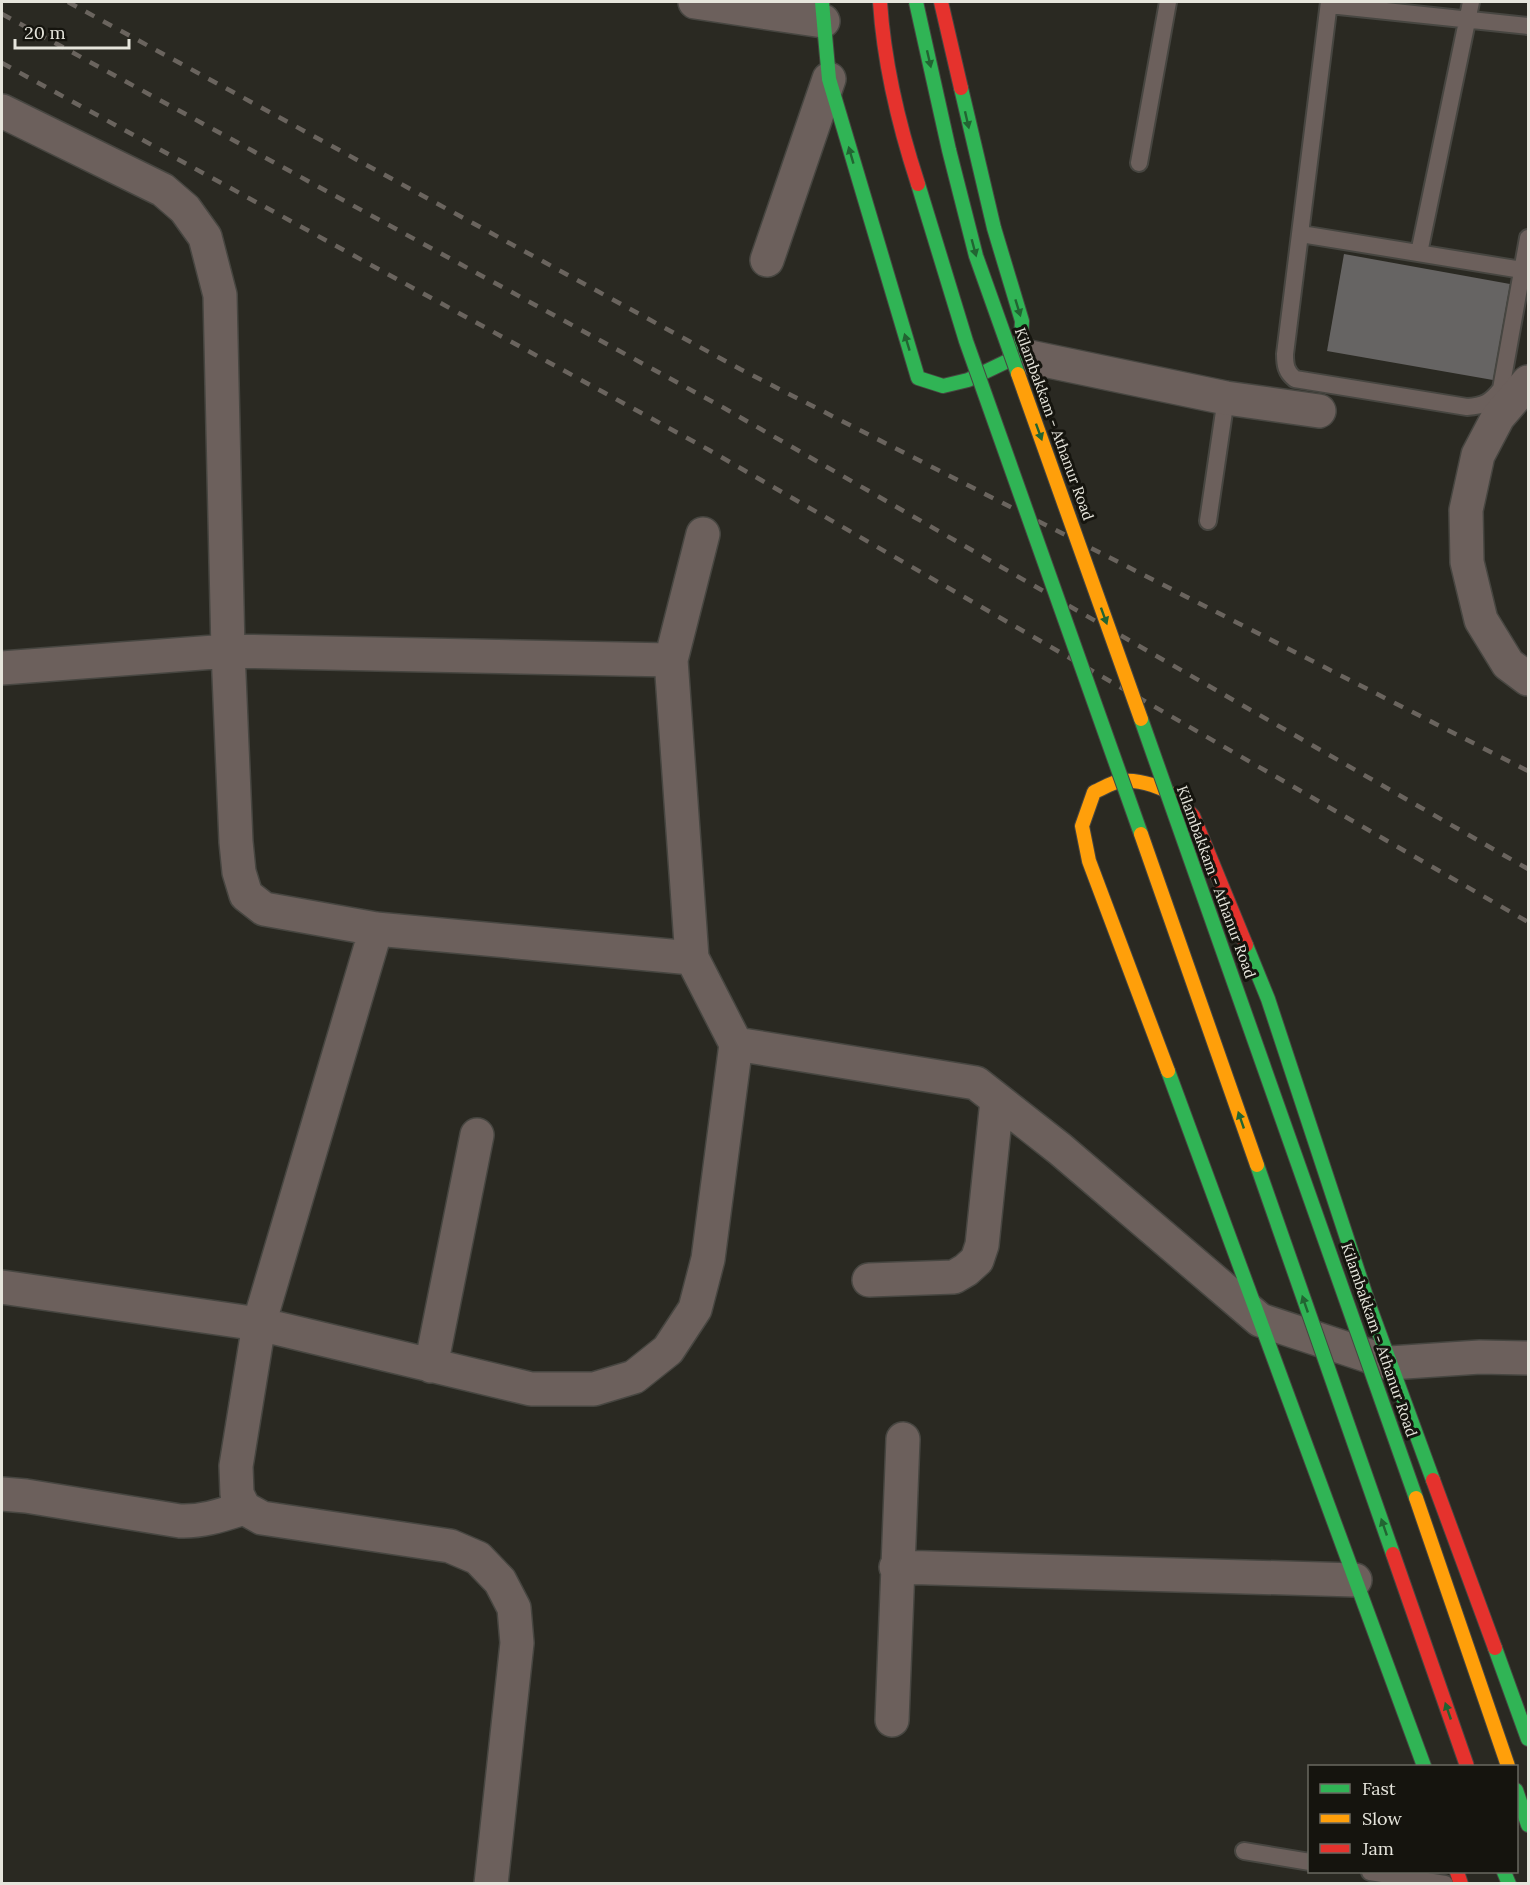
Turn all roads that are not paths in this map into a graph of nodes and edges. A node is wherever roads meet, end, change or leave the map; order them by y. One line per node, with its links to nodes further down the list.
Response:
1 (695, 2): 8 (street)
2 (880, 2): 49 (street, one-way to 2, bridge)
3 (916, 2): 50 (street, Kilambakkam - Athanur Road, one-way to 50, bridge)
4 (941, 2): 19 (street, one-way to 19)
5 (1168, 2): 13 (lane)
6 (1471, 2): 9 (lane)
7 (1329, 3): 9 (lane); 14 (lane)
8 (822, 11): 11 (street)
9 (1467, 19): 10 (lane); 16 (lane)
10 (1528, 26)
11 (828, 79): 17 (street); 19 (street, one-way to 11)
12 (2, 111): 25 (street)
13 (1140, 163)
14 (1301, 234): 16 (lane); 18 (lane)
15 (1528, 238): 18 (lane)
16 (1419, 253): 18 (lane)
17 (768, 260)
18 (1522, 270)
19 (1020, 355): 21 (street)
20 (1528, 382): 28 (street)
21 (1226, 398): 22 (street); 23 (lane)
22 (1319, 411)
23 (1208, 521)
24 (703, 534): 26 (street)
25 (228, 651): 26 (street); 27 (street); 29 (street)
26 (671, 660): 30 (street)
27 (2, 668)
28 (1528, 679)
29 (376, 929): 30 (street); 37 (street)
30 (692, 958): 31 (street)
31 (735, 1044): 32 (street); 40 (street)
32 (997, 1100): 34 (street); 36 (street)
33 (477, 1136): 40 (street)
34 (869, 1280)
35 (2, 1287): 37 (street)
36 (1260, 1320): 39 (street); 39 (street); 45 (street)
37 (258, 1324): 40 (street); 43 (street)
38 (1528, 1358): 39 (street)
39 (1390, 1363): 47 (street)
40 (431, 1366)
41 (903, 1439): 44 (street)
42 (2, 1494): 43 (street)
43 (244, 1508): 56 (street)
44 (896, 1568): 45 (street); 46 (street)
45 (1355, 1580): 48 (street)
46 (892, 1720)
47 (1528, 1739)
48 (1423, 1765)
49 (1466, 1765)
50 (1508, 1765)
51 (1518, 1796): 52 (street)
52 (1528, 1825)
53 (1244, 1851): 54 (lane)
54 (1308, 1862)
55 (1376, 1873): 57 (lane)
56 (491, 1884)
57 (1445, 1884)

